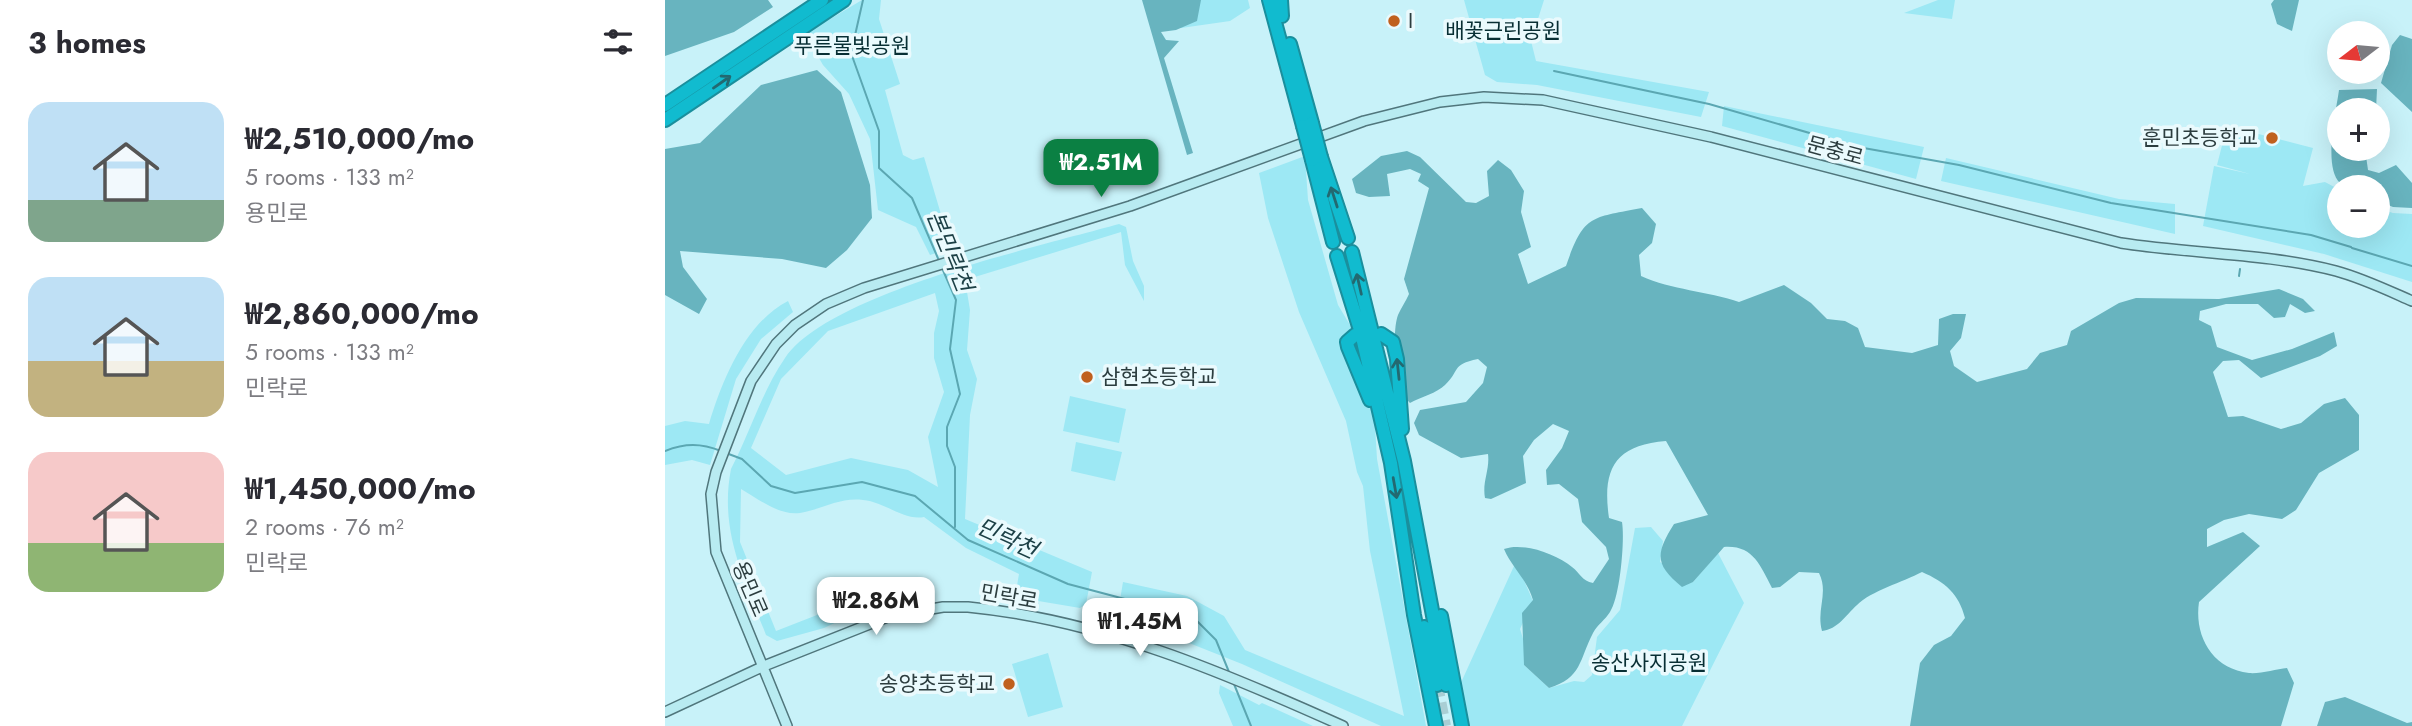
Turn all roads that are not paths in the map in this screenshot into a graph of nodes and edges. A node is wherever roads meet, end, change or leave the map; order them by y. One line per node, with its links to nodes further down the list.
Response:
1 (822, 0): 6 (highway)
2 (844, 0): 6 (highway)
3 (1261, 0): 7 (highway)
4 (1269, 0): 7 (highway)
5 (1279, 0): 10 (highway)
6 (784, 31): 8 (highway); 9 (highway, one-way to 6)
7 (1290, 78): 10 (highway)
8 (665, 105)
9 (665, 120)
10 (1307, 124): 11 (highway, bridge)
11 (1316, 158): 12 (highway, one-way to 11); 13 (highway)
12 (1348, 238)
13 (1333, 242)
14 (1352, 253): 20 (highway, one-way to 14)
15 (1337, 256): 20 (highway)
16 (2412, 301): 19 (street, 문충로)
17 (1381, 334): 20 (highway, one-way to 17)
18 (1355, 335): 20 (highway)
19 (730, 436): 21 (street, 용민로)
20 (1397, 462): 22 (highway); 22 (highway, one-way to 22)
21 (764, 666): 23 (street, 민락로); 24 (street, 용민로); 25 (street, 민락로)
22 (1441, 683): 26 (highway); 27 (highway)
23 (665, 712)
24 (787, 726)
25 (1343, 726)
26 (1436, 726)
27 (1462, 726)

